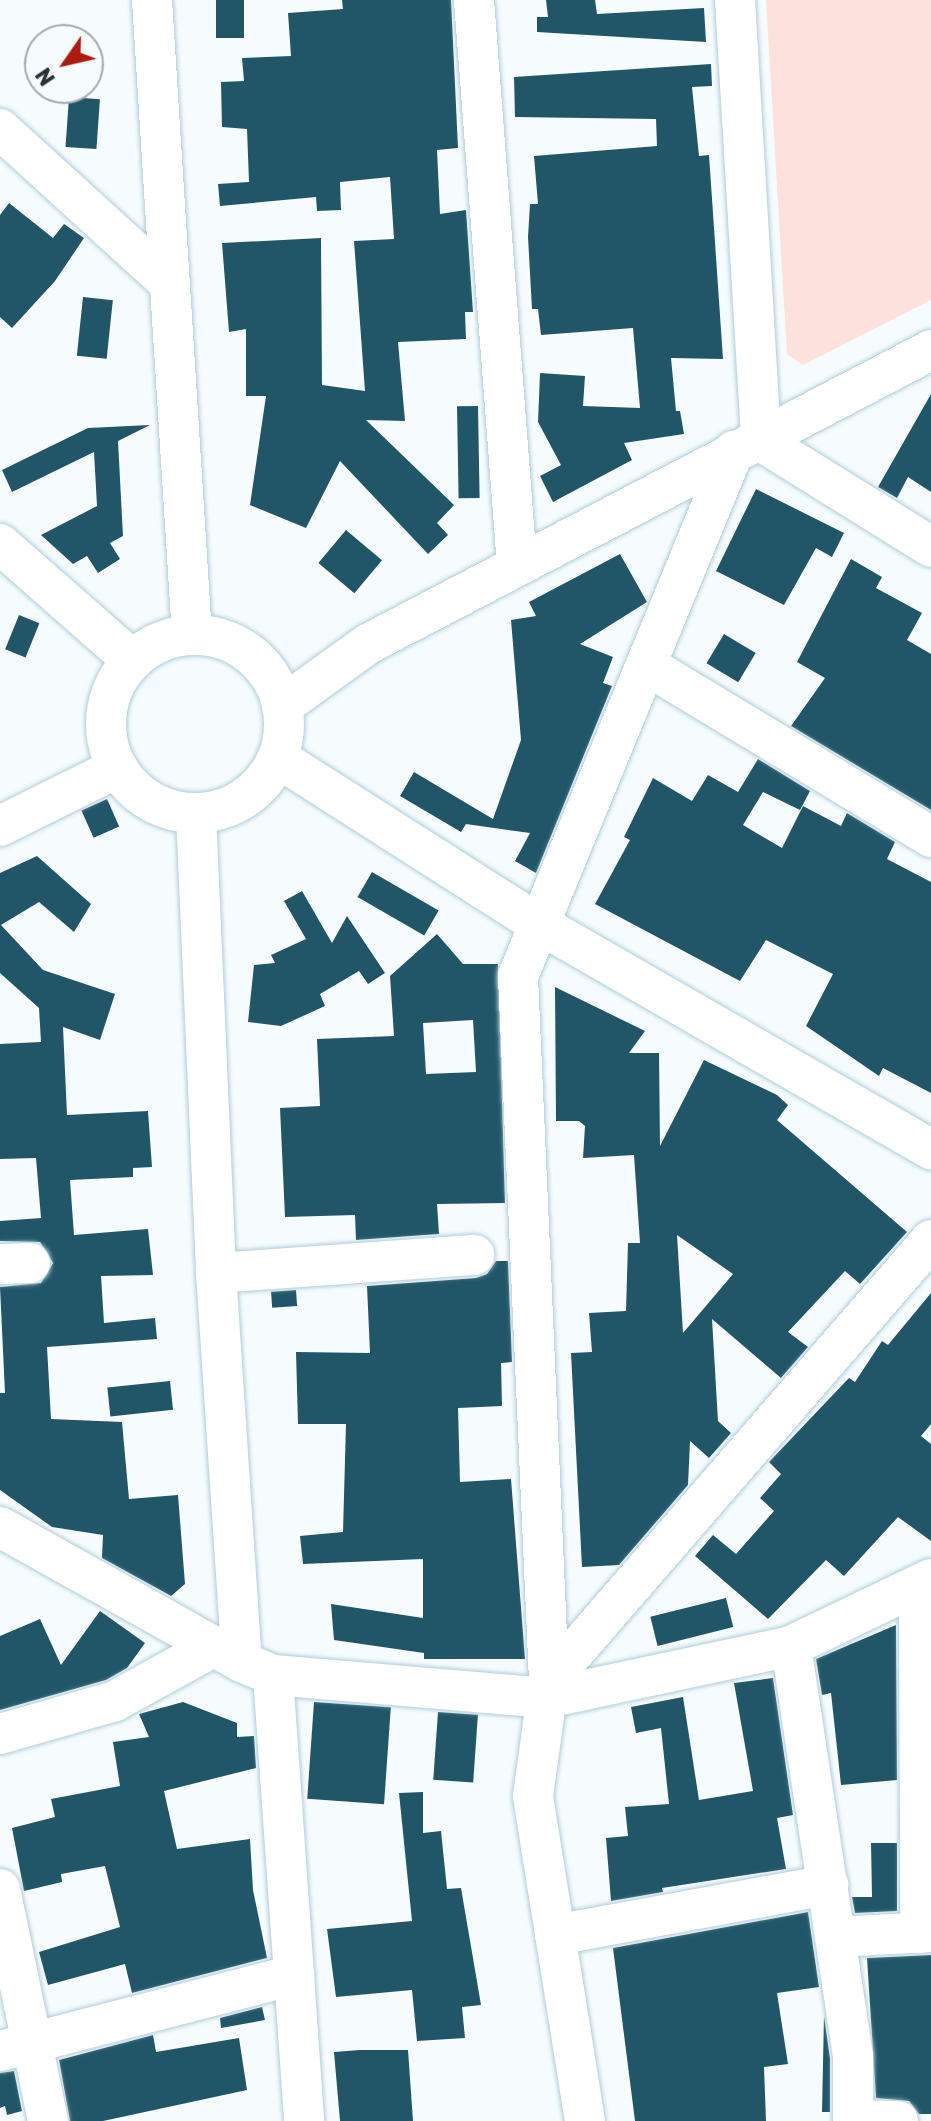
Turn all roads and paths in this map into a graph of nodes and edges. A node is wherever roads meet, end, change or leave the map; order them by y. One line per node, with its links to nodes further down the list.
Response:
1 (152, 0): 5 (street)
2 (474, 0): 10 (street)
3 (735, 0): 7 (street)
4 (0, 129): 5 (street)
5 (166, 280): 11 (street)
6 (931, 350): 7 (street)
7 (748, 446): 9 (street); 10 (street); 13 (street)
8 (0, 544): 12 (street)
9 (931, 547)
10 (517, 565): 14 (street)
11 (192, 635): 12 (street); 14 (street)
12 (132, 660): 16 (street)
13 (646, 665): 19 (street); 20 (street)
14 (282, 706): 15 (street)
15 (278, 758): 17 (street); 20 (street)
16 (117, 768): 17 (street); 18 (street)
17 (196, 813): 24 (street)
18 (0, 826)
19 (931, 837)
20 (539, 924): 21 (street); 29 (street)
21 (931, 1149)
22 (931, 1240): 29 (street)
23 (474, 1255): 24 (street)
24 (216, 1273): 28 (street)
25 (0, 1527): 28 (street)
26 (925, 1583): 27 (street); 33 (street)
27 (791, 1646): 29 (street); 31 (street)
28 (243, 1661): 29 (street); 30 (street); 36 (street)
29 (548, 1690): 34 (street)
30 (0, 1734)
31 (828, 1885): 34 (street); 35 (street)
32 (0, 1889): 37 (street)
33 (925, 1933): 35 (street)
34 (555, 1935): 40 (street)
35 (835, 1937): 41 (street)
36 (294, 1975): 37 (street); 39 (street)
37 (16, 2047): 38 (street)
38 (48, 2121)
39 (304, 2121)
40 (585, 2121)
41 (853, 2121): 42 (street)
42 (898, 2121)

